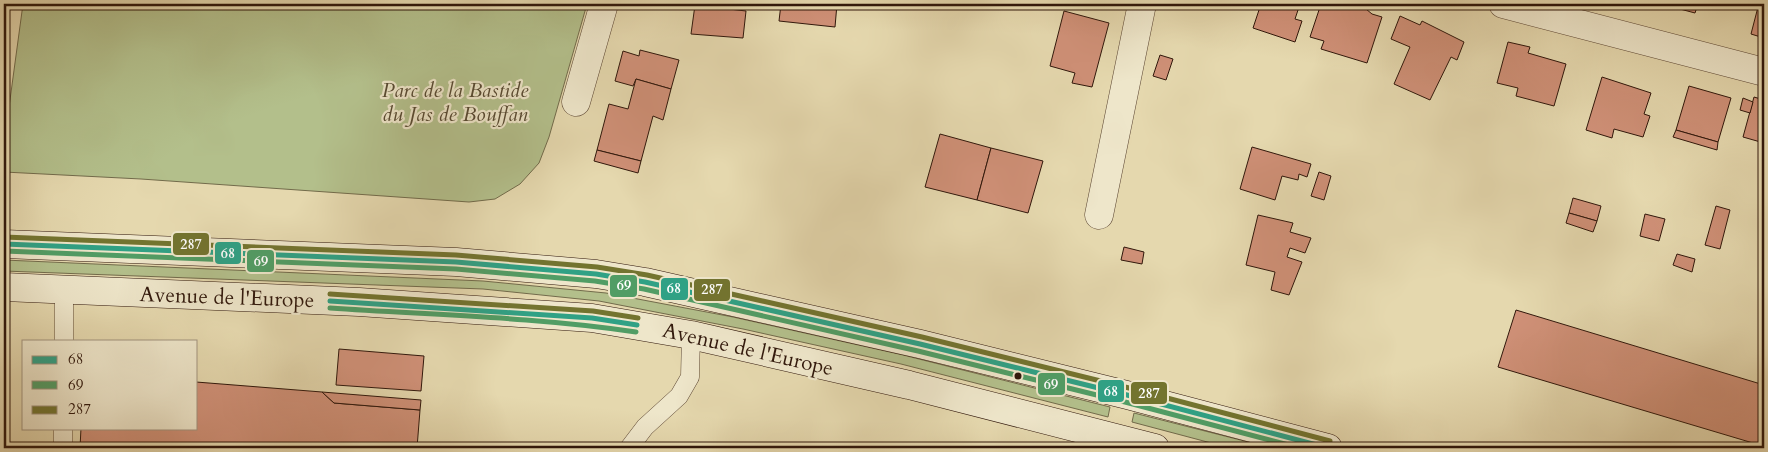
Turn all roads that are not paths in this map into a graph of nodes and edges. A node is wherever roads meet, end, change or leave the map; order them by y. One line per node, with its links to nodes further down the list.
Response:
1 (604, 4): 5 (main road)
2 (1142, 4): 6 (main road)
3 (1503, 4): 4 (main road)
4 (1764, 72)
5 (576, 102)
6 (1099, 215)
7 (4, 244): 16 (main road, Avenue de l'Europe)
8 (4, 287): 9 (main road, Avenue de l'Europe)
9 (64, 291): 10 (main road, Avenue de l'Europe); 11 (lane)
10 (691, 335): 14 (lane); 15 (main road, Avenue de l'Europe)
11 (64, 340)
12 (63, 430): 13 (lane)
13 (62, 448)
14 (629, 448)
15 (1155, 448)
16 (1328, 448)

